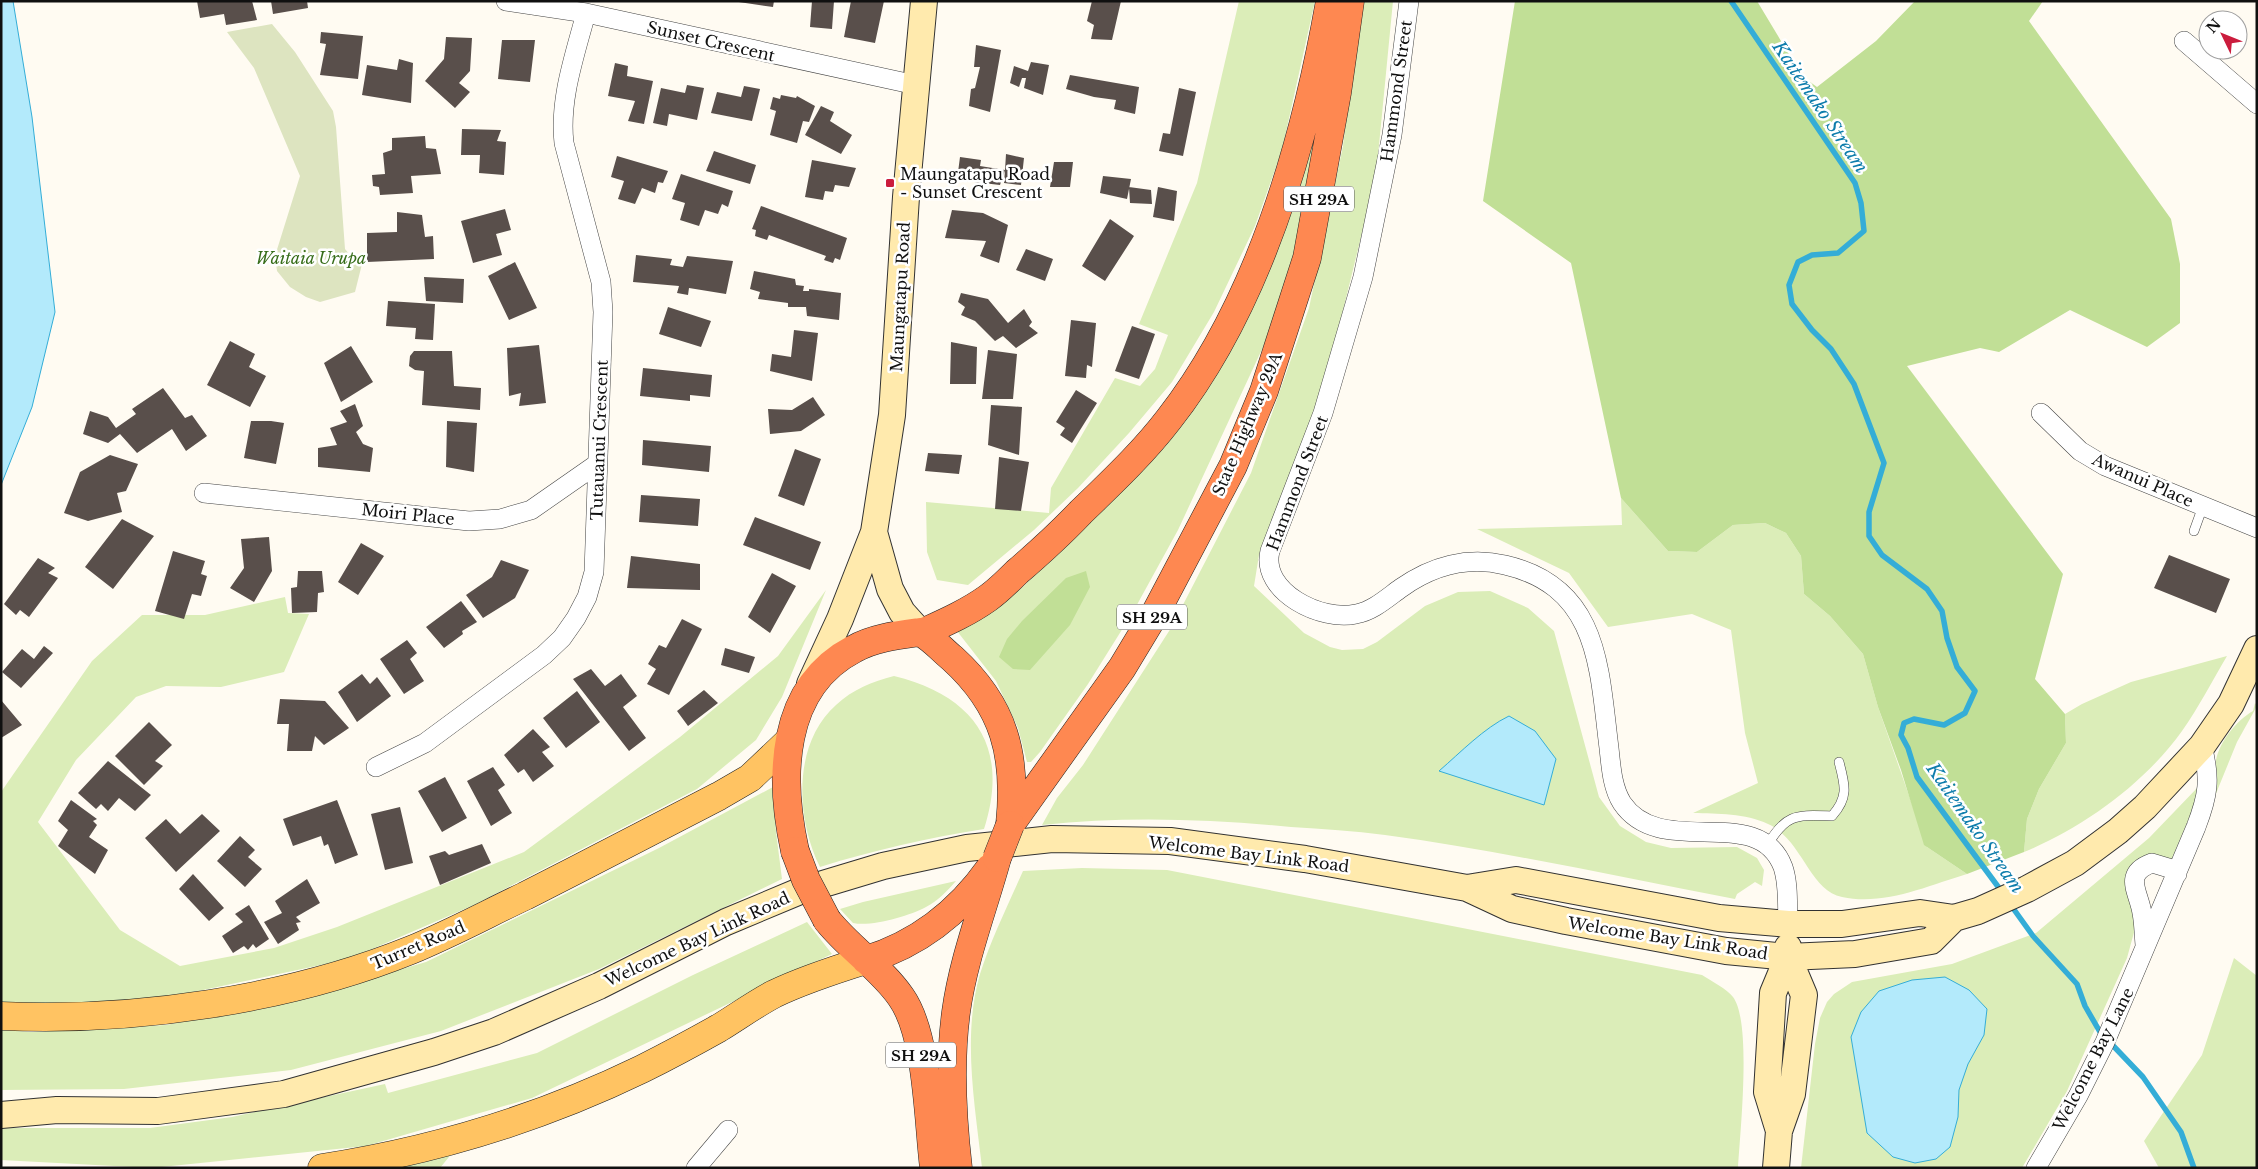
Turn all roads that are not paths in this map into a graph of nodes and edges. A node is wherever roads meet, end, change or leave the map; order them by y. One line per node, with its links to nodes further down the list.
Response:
1 (506, 1): 6 (street, Sunset Crescent)
2 (924, 1): 8 (main road, Maungatapu Road)
3 (1330, 1): 17 (highway, SH 29A)
4 (1350, 1): 24 (highway, State Highway 29A / SH 29A)
5 (1409, 1): 25 (street, Hammond Street)
6 (586, 13): 8 (street, Sunset Crescent); 11 (street, Tutauanui Crescent)
7 (2184, 41): 9 (street)
8 (916, 86): 16 (main road, Maungatapu Road)
9 (2257, 104)
10 (2041, 413): 13 (street, Awanui Place)
11 (597, 464): 12 (street, Moiri Place); 23 (street, Tutauanui Crescent)
12 (204, 493)
13 (2202, 506): 14 (street, Awanui Place); 15 (lane)
14 (2257, 528)
15 (2194, 531)
16 (874, 532): 17 (main road, Maungatapu Road); 19 (main road, Maungatapu Road)
17 (921, 632): 19 (highway, SH 29A); 24 (highway, SH 29A)
18 (2257, 649): 21 (main road, Welcome Bay Link Road)
19 (808, 689): 20 (highway, SH 29A)
20 (789, 741): 33 (highway, SH 29A, bridge); 34 (main road, Turret Road)
21 (2202, 746): 27 (street, Welcome Bay Lane); 29 (main road, Welcome Bay Link Road)
22 (1839, 762): 25 (lane)
23 (376, 767)
24 (1010, 825): 26 (highway, SH 29A, bridge)
25 (1766, 846): 30 (street, Hammond Street)
26 (990, 871): 33 (highway, SH 29A); 42 (highway, SH 29A)
27 (2177, 874): 31 (street, Welcome Bay Lane); 31 (street, Welcome Bay Lane)
28 (1467, 888): 30 (main road, Welcome Bay Link Road); 32 (main road, Welcome Bay Link Road); 36 (main road, Welcome Bay Link Road)
29 (1966, 914): 30 (main road, Welcome Bay Link Road); 32 (main road, Welcome Bay Link Road)
30 (1788, 924): 32 (main road)
31 (2145, 948): 44 (street, Welcome Bay Lane)
32 (1788, 957): 43 (main road)
33 (866, 960): 39 (main road); 41 (highway, SH 29A)
34 (1, 1016)
35 (1, 1100): 36 (main road, Welcome Bay Link Road)
36 (58, 1110): 37 (main road, Welcome Bay Link Road)
37 (1, 1114)
38 (728, 1130): 40 (street)
39 (322, 1168)
40 (696, 1168)
41 (934, 1168)
42 (958, 1168)
43 (1776, 1168)
44 (2036, 1168)

